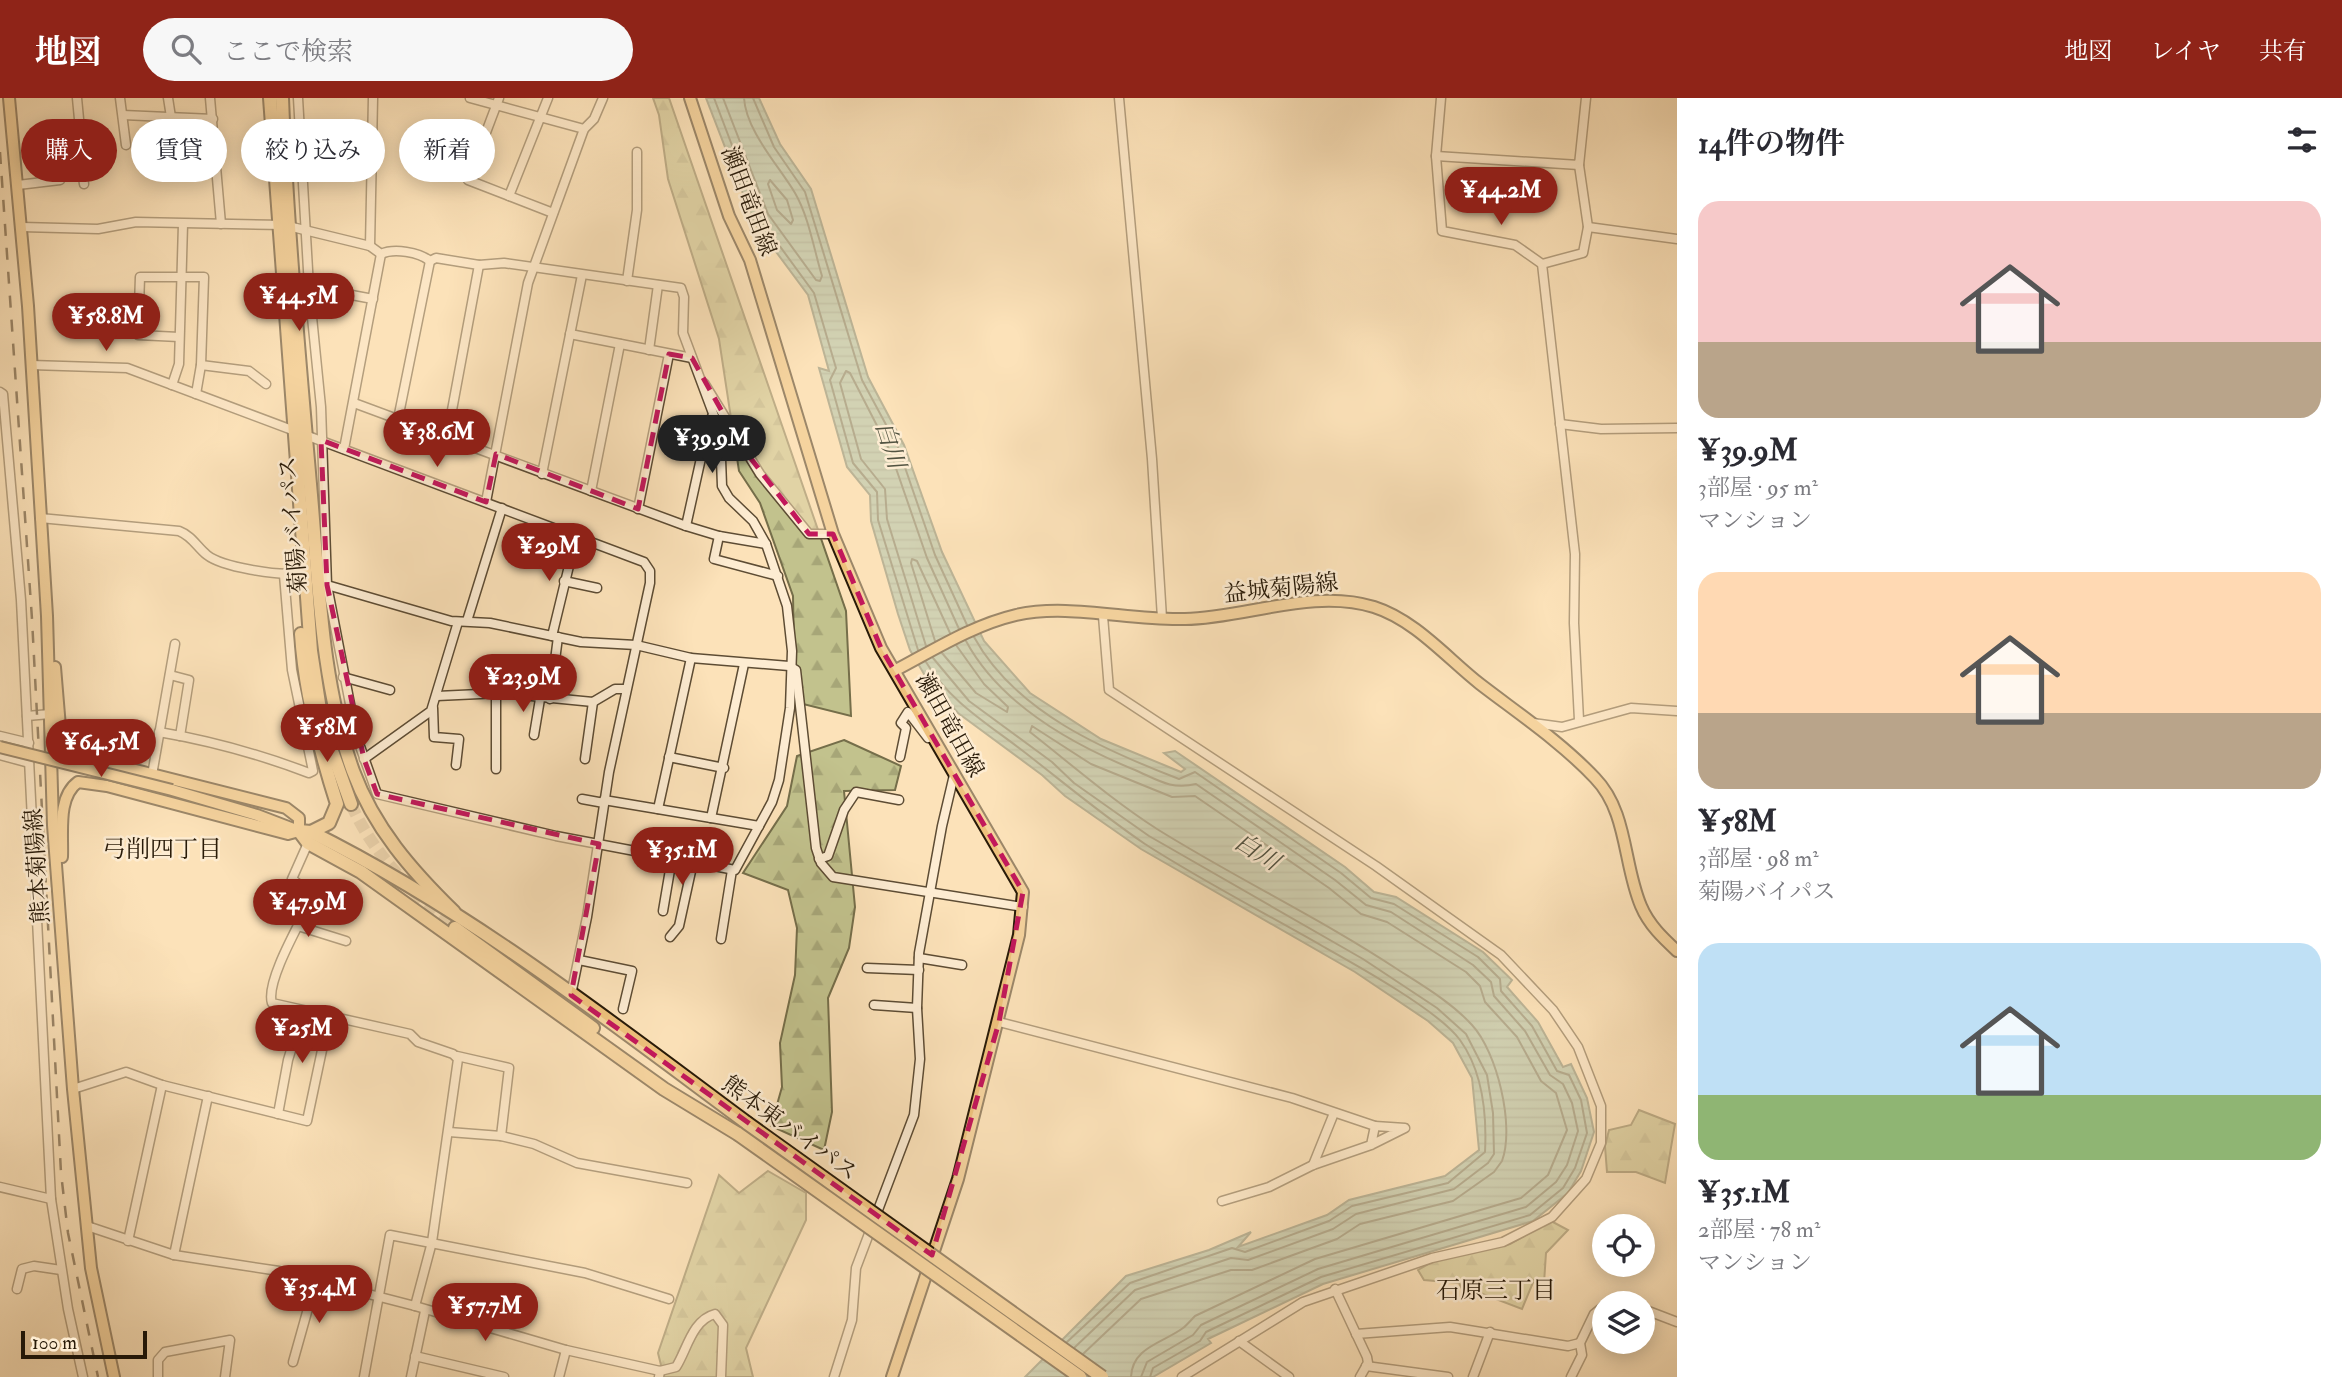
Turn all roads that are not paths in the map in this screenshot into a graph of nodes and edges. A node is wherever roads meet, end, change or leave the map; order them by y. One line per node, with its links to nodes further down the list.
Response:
1 (9, 98): 30 (main road, 熊本菊陽線)
2 (77, 98): 21 (street)
3 (120, 98): 18 (street)
4 (168, 98): 19 (street)
5 (210, 98): 22 (street)
6 (270, 98): 35 (highway, 菊陽バイパス)
7 (282, 98): 35 (highway, 菊陽バイパス)
8 (299, 98): 38 (street)
9 (373, 98): 40 (street)
10 (470, 98): 17 (street)
11 (548, 98): 20 (street)
12 (603, 98): 23 (street)
13 (690, 98): 83 (main road, 瀬田竜田線)
14 (1119, 98): 94 (street)
15 (1441, 98): 26 (street)
16 (1586, 98): 27 (street)
17 (498, 102): 20 (street); 31 (street)
18 (123, 116): 19 (street); 24 (street)
19 (172, 117): 22 (street)
20 (543, 118): 23 (street); 31 (street)
21 (79, 119)
22 (213, 119)
23 (583, 129): 32 (street)
24 (126, 145)
25 (638, 152): 48 (street)
26 (1436, 156): 27 (street); 43 (street)
27 (1579, 165): 37 (street)
28 (218, 182): 34 (street)
29 (84, 184): 30 (street)
30 (18, 185): 36 (main road, 熊本菊陽線)
31 (509, 196): 32 (street)
32 (553, 213): 45 (street)
33 (183, 224): 34 (street); 36 (street); 47 (street)
34 (221, 224): 35 (street)
35 (285, 226): 38 (street); 70 (highway, 菊陽バイパス)
36 (22, 227): 58 (main road, 熊本菊陽線)
37 (1588, 227): 39 (street); 43 (street)
38 (308, 230): 40 (street); 50 (street)
39 (1677, 239)
40 (370, 246): 41 (street)
41 (381, 254): 42 (street); 51 (street)
42 (430, 261): 44 (street); 67 (street)
43 (1542, 264): 68 (street)
44 (479, 265): 45 (street); 71 (street)
45 (534, 267): 46 (street); 74 (street)
46 (582, 275): 48 (street); 52 (street)
47 (180, 276): 53 (street); 53 (street); 59 (street)
48 (627, 281): 49 (street)
49 (658, 285): 55 (street); 57 (street)
50 (309, 287): 51 (street); 72 (street)
51 (373, 299): 65 (street)
52 (570, 334): 54 (street); 75 (street)
53 (179, 337): 62 (street)
54 (620, 344): 55 (street); 76 (street)
55 (649, 350): 56 (street)
56 (669, 354): 57 (street); 80 (street)
57 (692, 358): 60 (street)
58 (32, 365): 62 (street); 81 (main road, 熊本菊陽線)
59 (201, 365): 61 (street); 64 (street)
60 (699, 375): 66 (street); 83 (street)
61 (266, 384)
62 (172, 385): 64 (street)
63 (0, 392): 115 (street)
64 (196, 394): 70 (street)
65 (354, 403): 67 (street); 73 (street)
66 (713, 415): 82 (street); 86 (street)
67 (398, 419): 71 (street)
68 (1560, 424): 69 (street); 116 (street)
69 (1677, 428)
70 (300, 432): 72 (street); 77 (highway, 菊陽バイパス); 145 (highway, 菊陽バイパス)
71 (447, 437): 74 (street)
72 (321, 440): 73 (street); 90 (street)
73 (345, 450): 78 (street)
74 (496, 454): 75 (street); 78 (street)
75 (542, 474): 76 (street)
76 (591, 491): 80 (street)
77 (298, 494): 87 (highway); 139 (highway, 菊陽バイパス)
78 (485, 502): 79 (street)
79 (502, 508): 85 (street); 95 (street)
80 (638, 509): 82 (street)
81 (40, 518): 87 (street); 92 (main road, 熊本菊陽線)
82 (686, 526): 84 (street)
83 (833, 534): 102 (main road, 瀬田竜田線)
84 (719, 536): 86 (street); 88 (street)
85 (576, 537): 89 (street); 98 (street)
86 (765, 544): 88 (street)
87 (290, 574): 121 (street); 143 (highway)
88 (778, 576): 101 (street)
89 (564, 581): 91 (street); 96 (street)
90 (327, 585): 95 (street); 104 (street)
91 (597, 588)
92 (47, 616): 114 (main road, 熊本菊陽線); 133 (main road)
93 (1103, 616): 94 (main road, 益城菊陽線); 102 (main road, 益城菊陽線); 196 (street)
94 (1163, 618): 117 (main road, 益城菊陽線)
95 (462, 621): 96 (street); 108 (street)
96 (555, 637): 98 (street); 110 (street)
97 (175, 644): 103 (street)
98 (636, 645): 99 (street); 105 (street)
99 (691, 658): 100 (street); 125 (street)
100 (744, 664): 101 (street); 131 (street)
101 (789, 666): 142 (street); 147 (street)
102 (895, 670): 134 (main road, 瀬田竜田線)
103 (170, 675): 118 (street); 121 (street)
104 (343, 677): 106 (street); 127 (street)
105 (626, 689): 111 (street); 138 (street)
106 (390, 690)
107 (496, 693): 108 (street); 109 (street); 132 (street)
108 (437, 696): 112 (street)
109 (540, 699): 110 (street); 119 (street)
110 (550, 699): 111 (street)
111 (593, 702): 128 (street)
112 (433, 708): 127 (street); 130 (street)
113 (1677, 711): 116 (street)
114 (50, 715): 115 (street); 153 (main road, 熊本菊陽線)
115 (27, 716): 122 (street)
116 (1579, 720): 117 (street)
117 (1533, 723): 161 (main road, 益城菊陽線)
118 (159, 732): 121 (street); 133 (street)
119 (534, 734)
120 (0, 736): 122 (street)
121 (180, 736)
122 (29, 743): 129 (street)
123 (0, 747): 143 (main road, bridge)
124 (0, 755): 129 (street)
125 (669, 757): 131 (street); 140 (street)
126 (900, 757): 134 (street)
127 (364, 759): 144 (street)
128 (585, 759)
129 (29, 762): 187 (street)
130 (456, 765)
131 (724, 768): 141 (street)
132 (496, 769)
133 (152, 775): 143 (main road)
134 (954, 777): 135 (street); 152 (street); 154 (main road, 瀬田竜田線)
135 (963, 795)
136 (582, 799): 138 (street)
137 (899, 800): 147 (street)
138 (604, 801): 140 (street); 144 (street)
139 (351, 804)
140 (658, 809): 141 (street)
141 (711, 818): 142 (street)
142 (759, 826): 149 (street)
143 (306, 835): 150 (highway); 151 (highway); 153 (main road); 157 (street)
144 (599, 844): 146 (street); 163 (street)
145 (396, 849): 150 (highway); 156 (highway, 菊陽バイパス)
146 (673, 858): 148 (street); 155 (street)
147 (819, 859): 152 (street)
148 (693, 862): 149 (street); 158 (street)
149 (732, 870): 159 (street)
150 (397, 877): 151 (highway); 156 (highway)
151 (375, 882): 156 (highway)
152 (930, 890): 154 (street); 162 (street)
153 (61, 897): 176 (main road, 熊本菊陽線)
154 (1023, 907): 173 (main road, 瀬田竜田線)
155 (663, 911)
156 (454, 922): 167 (highway, 熊本東バイパス); 224 (highway, 熊本東バイパス, bridge)
157 (298, 926): 160 (street); 171 (street)
158 (670, 937)
159 (721, 939)
160 (345, 940)
161 (1677, 951)
162 (919, 958): 164 (street); 166 (street)
163 (579, 960): 167 (street); 170 (street)
164 (962, 965)
165 (867, 968): 166 (street)
166 (919, 970): 169 (street)
167 (571, 995): 225 (highway, 熊本東バイパス, bridge)
168 (874, 1005): 169 (street)
169 (917, 1008): 222 (street)
170 (624, 1009)
171 (303, 1011): 172 (street); 179 (street)
172 (329, 1017): 174 (street); 179 (street)
173 (999, 1022): 178 (street); 223 (main road, 瀬田竜田線)
174 (457, 1056): 181 (street); 182 (street)
175 (162, 1085): 176 (street); 177 (street); 190 (street)
176 (73, 1089): 189 (main road, 熊本菊陽線)
177 (208, 1096): 179 (street); 192 (street)
178 (1334, 1113): 180 (street); 184 (street)
179 (278, 1114)
180 (1375, 1126): 183 (street); 183 (street)
181 (449, 1132): 182 (street); 191 (street)
182 (501, 1136): 185 (street)
183 (1371, 1145): 184 (street)
184 (1312, 1165): 188 (street)
185 (687, 1183)
186 (0, 1188): 187 (street)
187 (51, 1199): 193 (street)
188 (1222, 1201)
189 (87, 1226): 190 (street); 214 (main road, 熊本菊陽線)
190 (128, 1241): 192 (street)
191 (432, 1242): 197 (street); 198 (street); 199 (street)
192 (174, 1255): 194 (street)
193 (61, 1270): 195 (street); 213 (street)
194 (316, 1280): 197 (street); 210 (street)
195 (17, 1289)
196 (1335, 1289): 205 (street); 206 (street)
197 (378, 1296): 199 (street); 217 (street)
198 (669, 1299)
199 (415, 1306): 200 (street)
200 (425, 1311): 208 (street); 209 (street)
201 (1655, 1314): 203 (street)
202 (1592, 1318): 207 (street)
203 (1677, 1322)
204 (1490, 1332): 205 (street); 207 (street); 230 (street)
205 (1356, 1334): 211 (street)
206 (1238, 1341): 226 (street); 227 (street)
207 (1580, 1343): 231 (street)
208 (566, 1350): 212 (street); 220 (street)
209 (415, 1356): 218 (street); 219 (street)
210 (293, 1362)
211 (1366, 1366): 228 (street); 229 (street)
212 (659, 1374): 221 (street)
213 (83, 1377)
214 (114, 1377)
215 (158, 1377): 216 (street)
216 (225, 1377)
217 (364, 1377)
218 (411, 1377)
219 (504, 1377)
220 (559, 1377)
221 (721, 1377)
222 (834, 1377)
223 (892, 1377)
224 (1080, 1377)
225 (1102, 1377)
226 (1182, 1377)
227 (1289, 1377)
228 (1360, 1377)
229 (1448, 1377)
230 (1473, 1377)
231 (1571, 1377)

